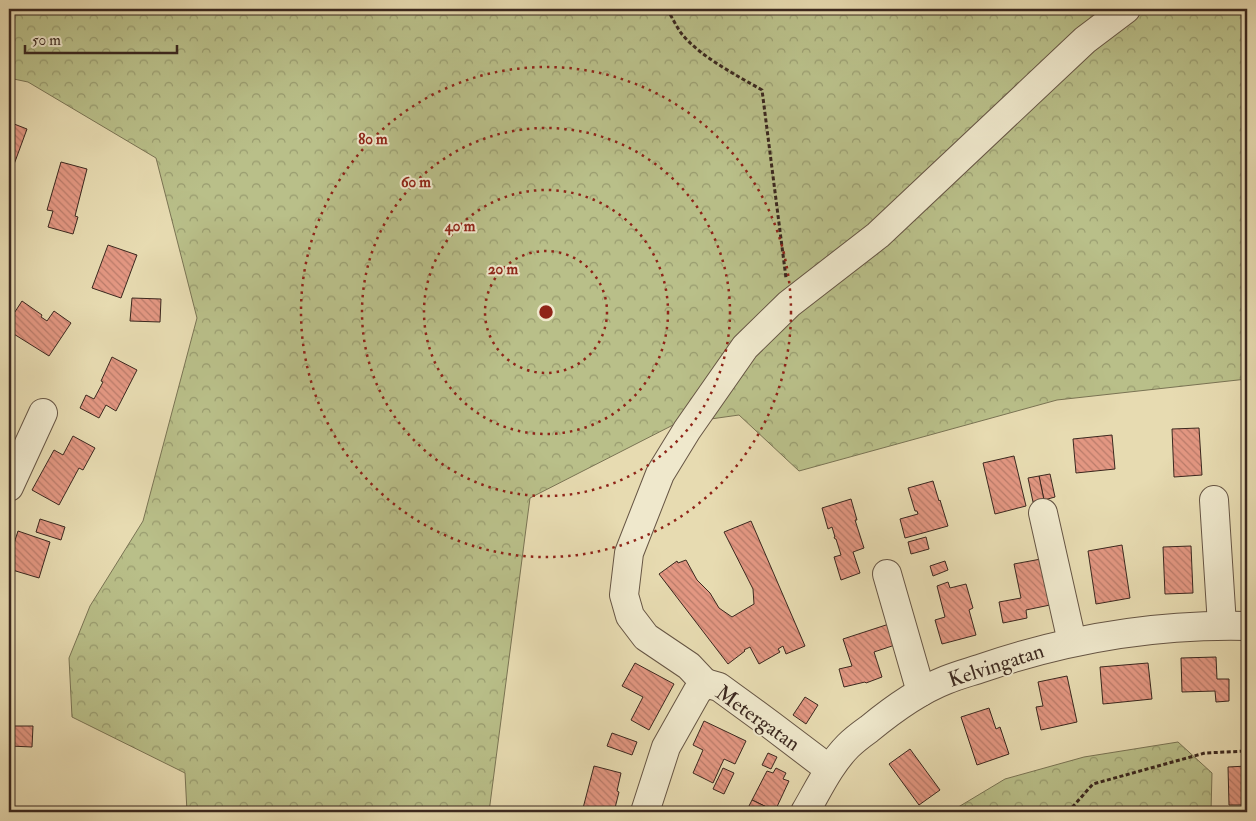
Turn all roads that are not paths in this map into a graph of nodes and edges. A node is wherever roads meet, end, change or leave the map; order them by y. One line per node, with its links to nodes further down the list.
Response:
1 (1126, 9): 9 (street)
2 (44, 413): 3 (street)
3 (9, 487)
4 (1214, 500): 7 (street, Kelvingatan)
5 (1043, 513): 8 (street, Kelvingatan)
6 (887, 574): 10 (street, Kelvingatan)
7 (1235, 625): 8 (street, Kelvingatan)
8 (1072, 642): 10 (street, Kelvingatan)
9 (705, 683): 11 (street, Metergatan); 12 (street, Metergatan)
10 (921, 692): 11 (street, Kelvingatan)
11 (830, 770): 13 (street, Kelvingatan)
12 (645, 812)
13 (805, 812)

